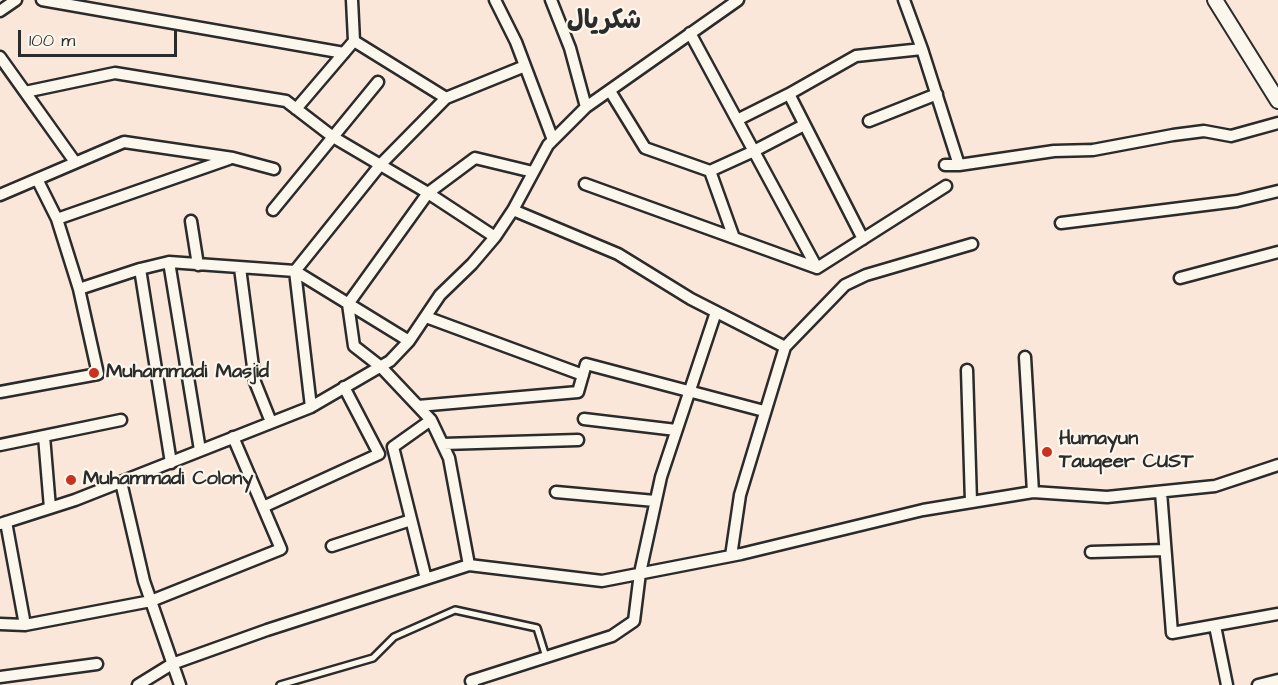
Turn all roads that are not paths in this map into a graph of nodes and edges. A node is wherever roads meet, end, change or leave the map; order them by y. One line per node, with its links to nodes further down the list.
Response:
1 (16, 0): 10 (street)
2 (42, 0): 11 (street)
3 (113, 0): 11 (street)
4 (352, 0): 13 (street)
5 (495, 0): 17 (street)
6 (551, 0): 25 (street)
7 (738, 0): 12 (street)
8 (904, 0): 14 (street)
9 (1215, 0): 24 (street)
10 (0, 11)
11 (111, 12): 15 (street)
12 (690, 33): 19 (street); 27 (street)
13 (354, 41): 15 (street); 23 (street)
14 (922, 50): 21 (street); 22 (street)
15 (344, 53): 26 (street)
16 (0, 57): 20 (street)
17 (525, 66): 23 (street); 32 (street)
18 (378, 82): 31 (street)
19 (610, 91): 25 (street); 40 (street)
20 (25, 93): 26 (street); 35 (street)
21 (789, 94): 27 (street); 30 (street)
22 (937, 94): 28 (street); 38 (street)
23 (446, 98): 36 (street)
24 (1278, 101)
25 (586, 108): 32 (street)
26 (296, 110): 31 (street)
27 (737, 120): 33 (street)
28 (869, 121)
29 (1278, 123): 38 (street)
30 (804, 125): 33 (street); 55 (street)
31 (333, 137): 36 (street); 48 (street)
32 (553, 140): 41 (street)
33 (754, 151): 40 (street); 61 (street)
34 (233, 158): 35 (street); 39 (street); 50 (street)
35 (75, 162): 42 (street)
36 (381, 164): 47 (street); 63 (street)
37 (945, 165): 38 (street)
38 (959, 165)
39 (274, 169)
40 (710, 171): 54 (street)
41 (533, 172): 47 (street); 49 (street)
42 (37, 179): 46 (street); 50 (street)
43 (585, 184): 54 (street)
44 (946, 186): 55 (street)
45 (1278, 191): 52 (street)
46 (0, 193)
47 (429, 193): 53 (street); 66 (street)
48 (273, 210)
49 (513, 210): 53 (street); 67 (street)
50 (57, 219): 65 (street)
51 (191, 221): 59 (street)
52 (1061, 223)
53 (495, 237): 68 (street)
54 (734, 238): 61 (street)
55 (863, 239): 61 (street)
56 (972, 244): 70 (street)
57 (1278, 252): 64 (street)
58 (169, 262): 59 (street); 62 (street); 91 (street)
59 (198, 265): 60 (street)
60 (240, 268): 63 (street); 84 (street)
61 (817, 268)
62 (140, 269): 65 (street); 92 (street)
63 (295, 271): 66 (street); 78 (street)
64 (1179, 278)
65 (79, 289): 76 (street)
66 (348, 303): 69 (street); 72 (street)
67 (716, 312): 70 (street); 77 (street)
68 (426, 316): 69 (street); 74 (street)
69 (409, 341): 72 (street)
70 (785, 347): 80 (street)
71 (1025, 357): 96 (street)
72 (381, 367): 75 (street); 79 (street)
73 (967, 370): 99 (street)
74 (583, 375): 77 (street); 79 (street)
75 (344, 387): 78 (street); 100 (street)
76 (0, 392)
77 (690, 392): 80 (street); 85 (street)
78 (310, 406): 84 (street)
79 (418, 406): 83 (street)
80 (764, 411): 107 (street)
81 (584, 419): 85 (street)
82 (121, 420): 86 (street)
83 (431, 420): 89 (street); 102 (street)
84 (272, 422): 87 (street)
85 (676, 430): 98 (street)
86 (44, 436): 90 (street); 101 (street)
87 (233, 437): 91 (street); 100 (street)
88 (578, 440): 89 (street)
89 (443, 444): 108 (street)
90 (0, 445)
91 (200, 450): 92 (street)
92 (171, 463): 94 (street)
93 (1278, 465): 97 (street)
94 (121, 482): 101 (street); 111 (street)
95 (556, 492): 98 (street)
96 (1033, 492): 97 (street); 99 (street)
97 (1161, 492): 105 (street)
98 (655, 501): 109 (street)
99 (971, 502): 107 (street)
100 (263, 507): 111 (street)
101 (50, 508): 103 (street)
102 (411, 520): 104 (street); 110 (street)
103 (3, 523): 114 (street)
104 (332, 546)
105 (1165, 550): 106 (street); 115 (street)
106 (1091, 552)
107 (731, 556): 109 (street)
108 (469, 565): 109 (street); 110 (street)
109 (639, 573): 116 (street)
110 (426, 579): 118 (street)
111 (151, 601): 114 (street); 118 (street)
112 (1278, 614): 115 (street)
113 (0, 624): 114 (street)
114 (25, 625)
115 (1215, 626): 125 (street)
116 (546, 657): 123 (lane); 124 (street)
117 (97, 664): 119 (street)
118 (172, 664): 121 (street); 122 (street)
119 (0, 677)
120 (1278, 680): 126 (street)
121 (138, 685)
122 (180, 685)
123 (280, 685)
124 (473, 685)
125 (1227, 685)
126 (1258, 685)

